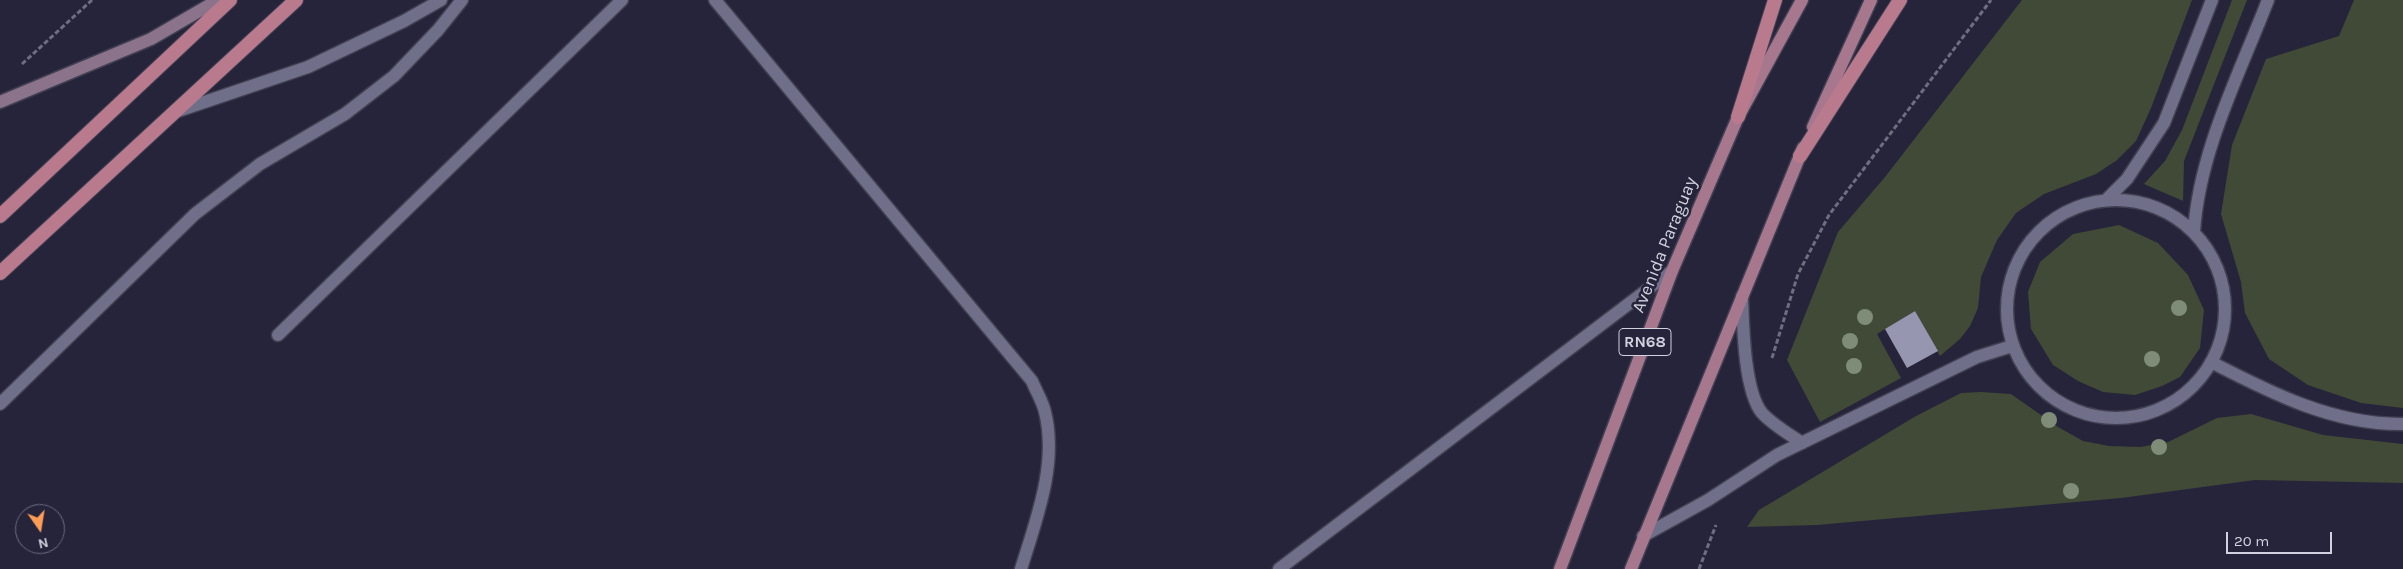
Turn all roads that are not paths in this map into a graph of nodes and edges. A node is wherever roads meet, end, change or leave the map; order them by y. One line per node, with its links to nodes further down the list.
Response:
1 (218, 0): 14 (main road)
2 (230, 0): 19 (highway)
3 (296, 0): 15 (highway)
4 (442, 0): 15 (street)
5 (462, 0): 27 (street)
6 (622, 0): 24 (street)
7 (715, 0): 31 (street)
8 (1775, 0): 16 (highway)
9 (1802, 0): 16 (main road, Avenida Paraguay / RN68)
10 (1871, 0): 17 (main road)
11 (1900, 0): 17 (highway)
12 (2212, 0): 18 (street)
13 (2268, 0): 20 (street)
14 (0, 102)
15 (173, 112): 22 (highway)
16 (1738, 117): 21 (main road, Avenida Paraguay / RN68)
17 (1800, 156): 23 (main road)
18 (2106, 200): 20 (street); 25 (street)
19 (0, 216)
20 (2194, 232): 26 (street)
21 (1672, 271): 32 (street); 33 (main road, Avenida Paraguay / RN68)
22 (0, 273)
23 (1742, 296): 29 (street); 30 (main road)
24 (278, 335)
25 (2012, 346): 26 (street); 29 (street)
26 (2211, 362): 28 (street)
27 (0, 404)
28 (2403, 424)
29 (1802, 443): 30 (street)
30 (1643, 536): 34 (main road)
31 (1021, 569)
32 (1278, 569)
33 (1560, 569)
34 (1631, 569)

